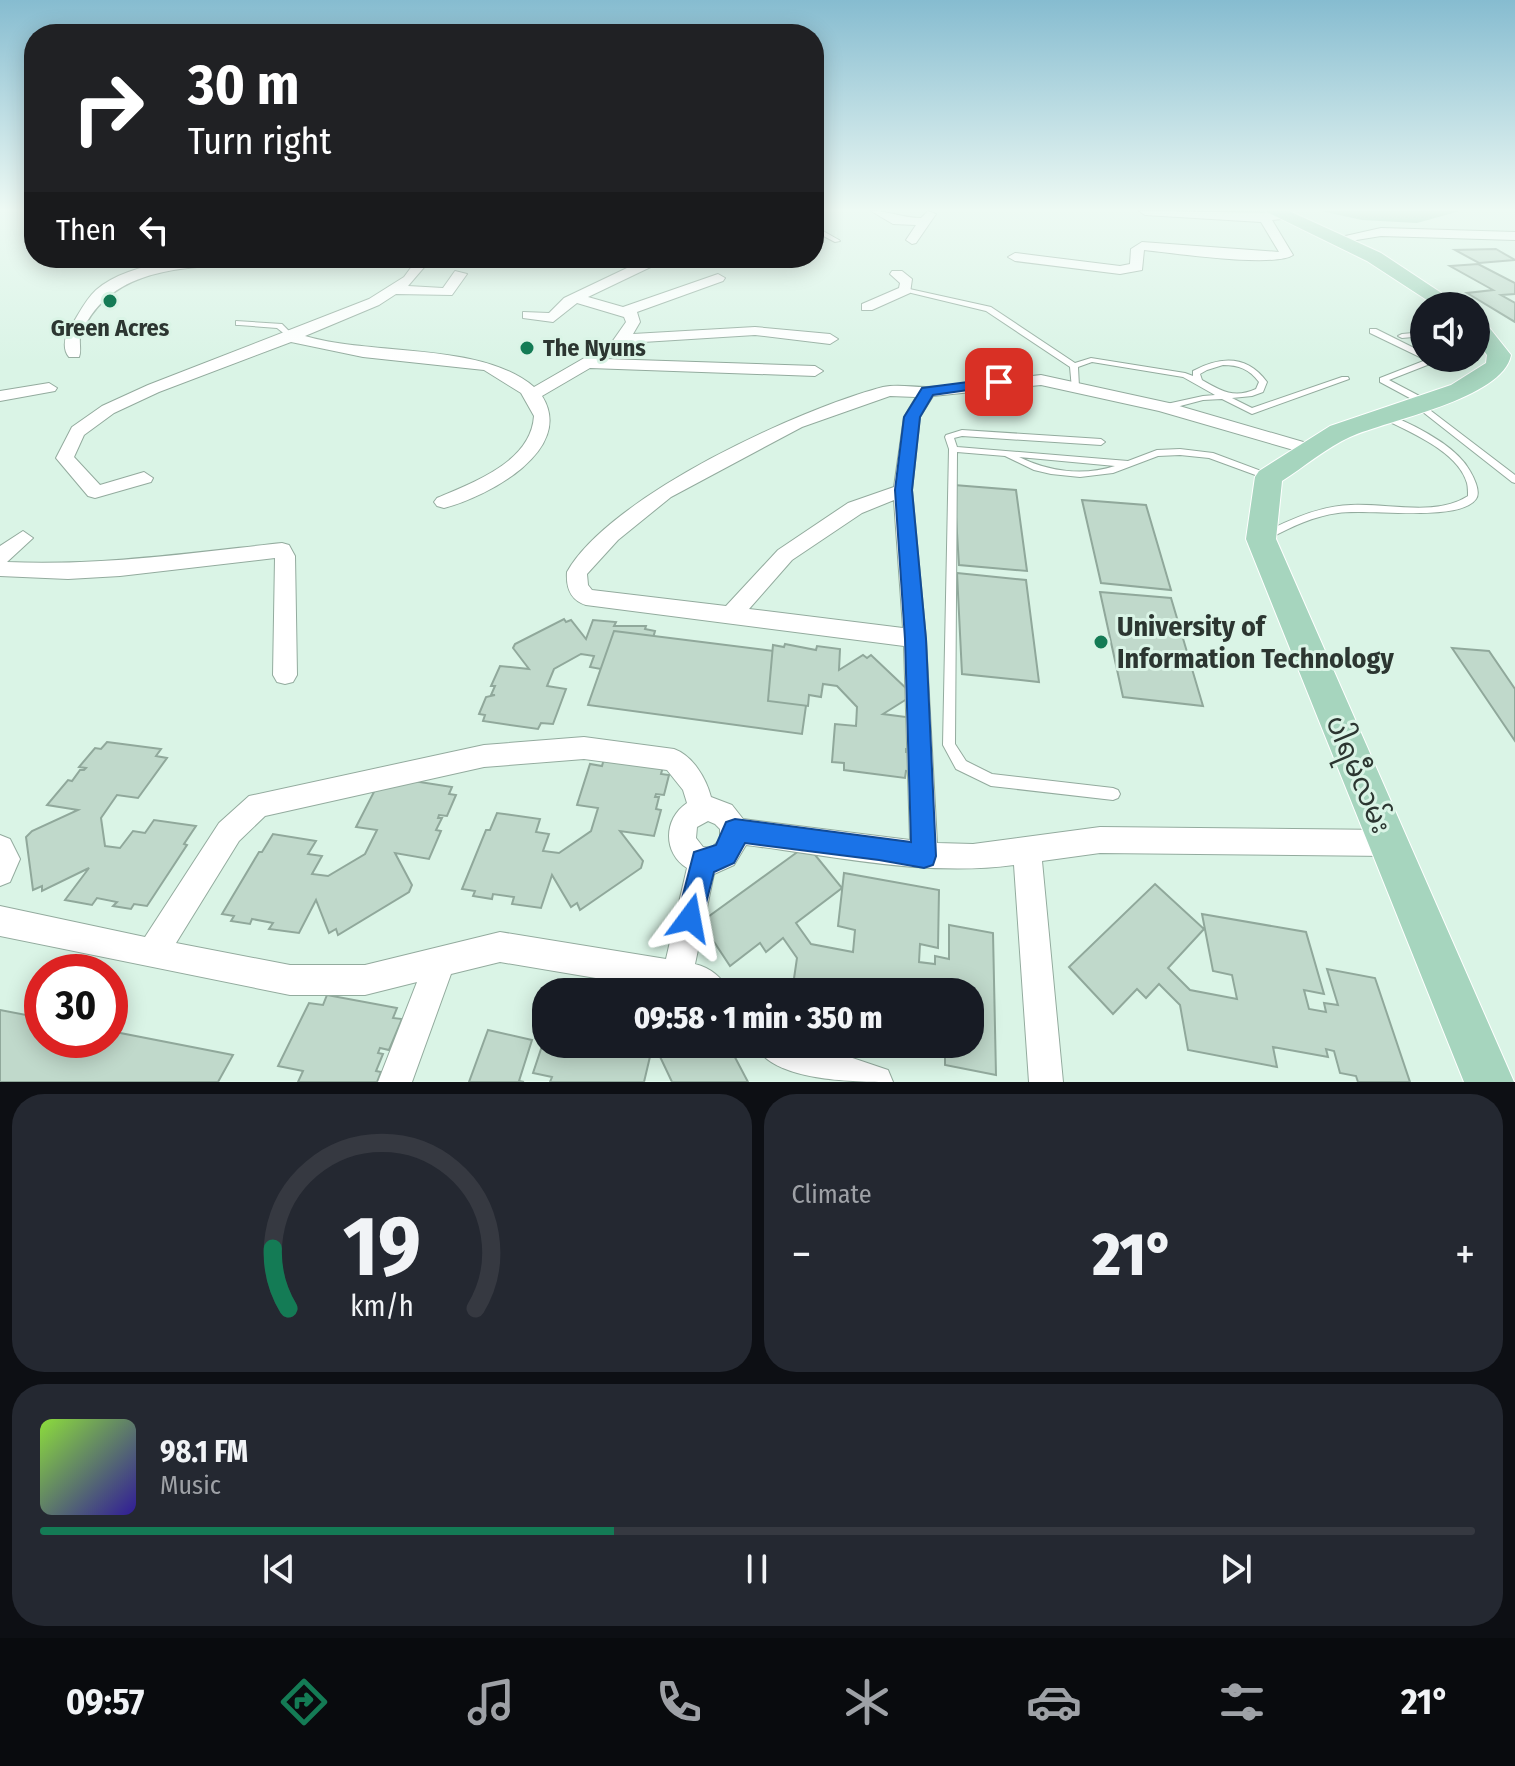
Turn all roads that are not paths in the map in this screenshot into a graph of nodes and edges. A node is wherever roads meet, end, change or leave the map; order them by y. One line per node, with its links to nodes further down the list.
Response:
1 (1051, 261): 2 (street)
2 (1137, 261)
3 (1381, 261): 14 (main road)
4 (171, 268): 28 (street)
5 (206, 268): 11 (street)
6 (420, 268): 12 (street)
7 (638, 268): 15 (street)
8 (460, 274): 12 (street)
9 (897, 274): 13 (street)
10 (718, 278): 17 (street)
11 (199, 283)
12 (394, 290): 23 (street)
13 (905, 290): 16 (street); 30 (lane)
14 (1428, 292)
15 (576, 298): 17 (street); 18 (street)
16 (867, 307)
17 (627, 313): 24 (street)
18 (528, 315)
19 (239, 323): 23 (lane)
20 (1373, 331): 27 (lane)
21 (1410, 335): 22 (lane)
22 (1402, 336)
23 (291, 337): 40 (street); 52 (street)
24 (623, 339): 25 (street); 29 (street)
25 (830, 339)
26 (1490, 344): 33 (main road)
27 (1410, 348)
28 (74, 354)
29 (589, 363): 32 (street); 40 (street)
30 (1074, 366): 36 (lane); 37 (lane)
31 (1410, 368): 44 (lane)
32 (815, 371)
33 (1490, 371)
34 (1489, 372): 44 (main road)
35 (1345, 379): 43 (lane)
36 (1198, 380): 43 (lane); 43 (lane)
37 (1075, 387): 39 (street); 45 (street)
38 (49, 388): 42 (street)
39 (927, 392): 41 (street); 47 (street)
40 (533, 394): 55 (street)
41 (880, 394): 47 (street); 60 (street)
42 (0, 396)
43 (1218, 396): 45 (lane)
44 (1421, 404): 46 (main road); 53 (lane)
45 (1163, 407): 50 (street)
46 (1385, 416): 50 (main road); 57 (lane)
47 (912, 417): 54 (street)
48 (1101, 442): 49 (lane)
49 (953, 449): 51 (lane); 63 (lane)
50 (1311, 450): 51 (main road)
51 (1269, 477): 57 (main road)
52 (144, 478)
53 (1515, 480)
54 (903, 490): 60 (street); 61 (street)
55 (444, 502)
56 (23, 538): 58 (street)
57 (1261, 539): 66 (main road, ပါရမီလမ်း)
58 (0, 557)
59 (0, 569): 62 (street)
60 (732, 614): 61 (street)
61 (915, 639): 69 (street)
62 (285, 675)
63 (1113, 794)
64 (702, 811): 65 (street); 70 (street); 73 (street)
65 (735, 831): 69 (street); 70 (street)
66 (1388, 843): 68 (street); 81 (main road, ပါရမီလမ်း)
67 (0, 848): 71 (street)
68 (1027, 850): 69 (street); 80 (street)
69 (924, 856)
70 (703, 860): 75 (street)
71 (0, 872)
72 (0, 921): 73 (street)
73 (153, 952): 74 (street)
74 (441, 961): 75 (street); 78 (street)
75 (677, 976): 76 (street)
76 (688, 978)
77 (804, 1058): 79 (street)
78 (395, 1082)
79 (876, 1082)
80 (1046, 1082)
81 (1489, 1082)

